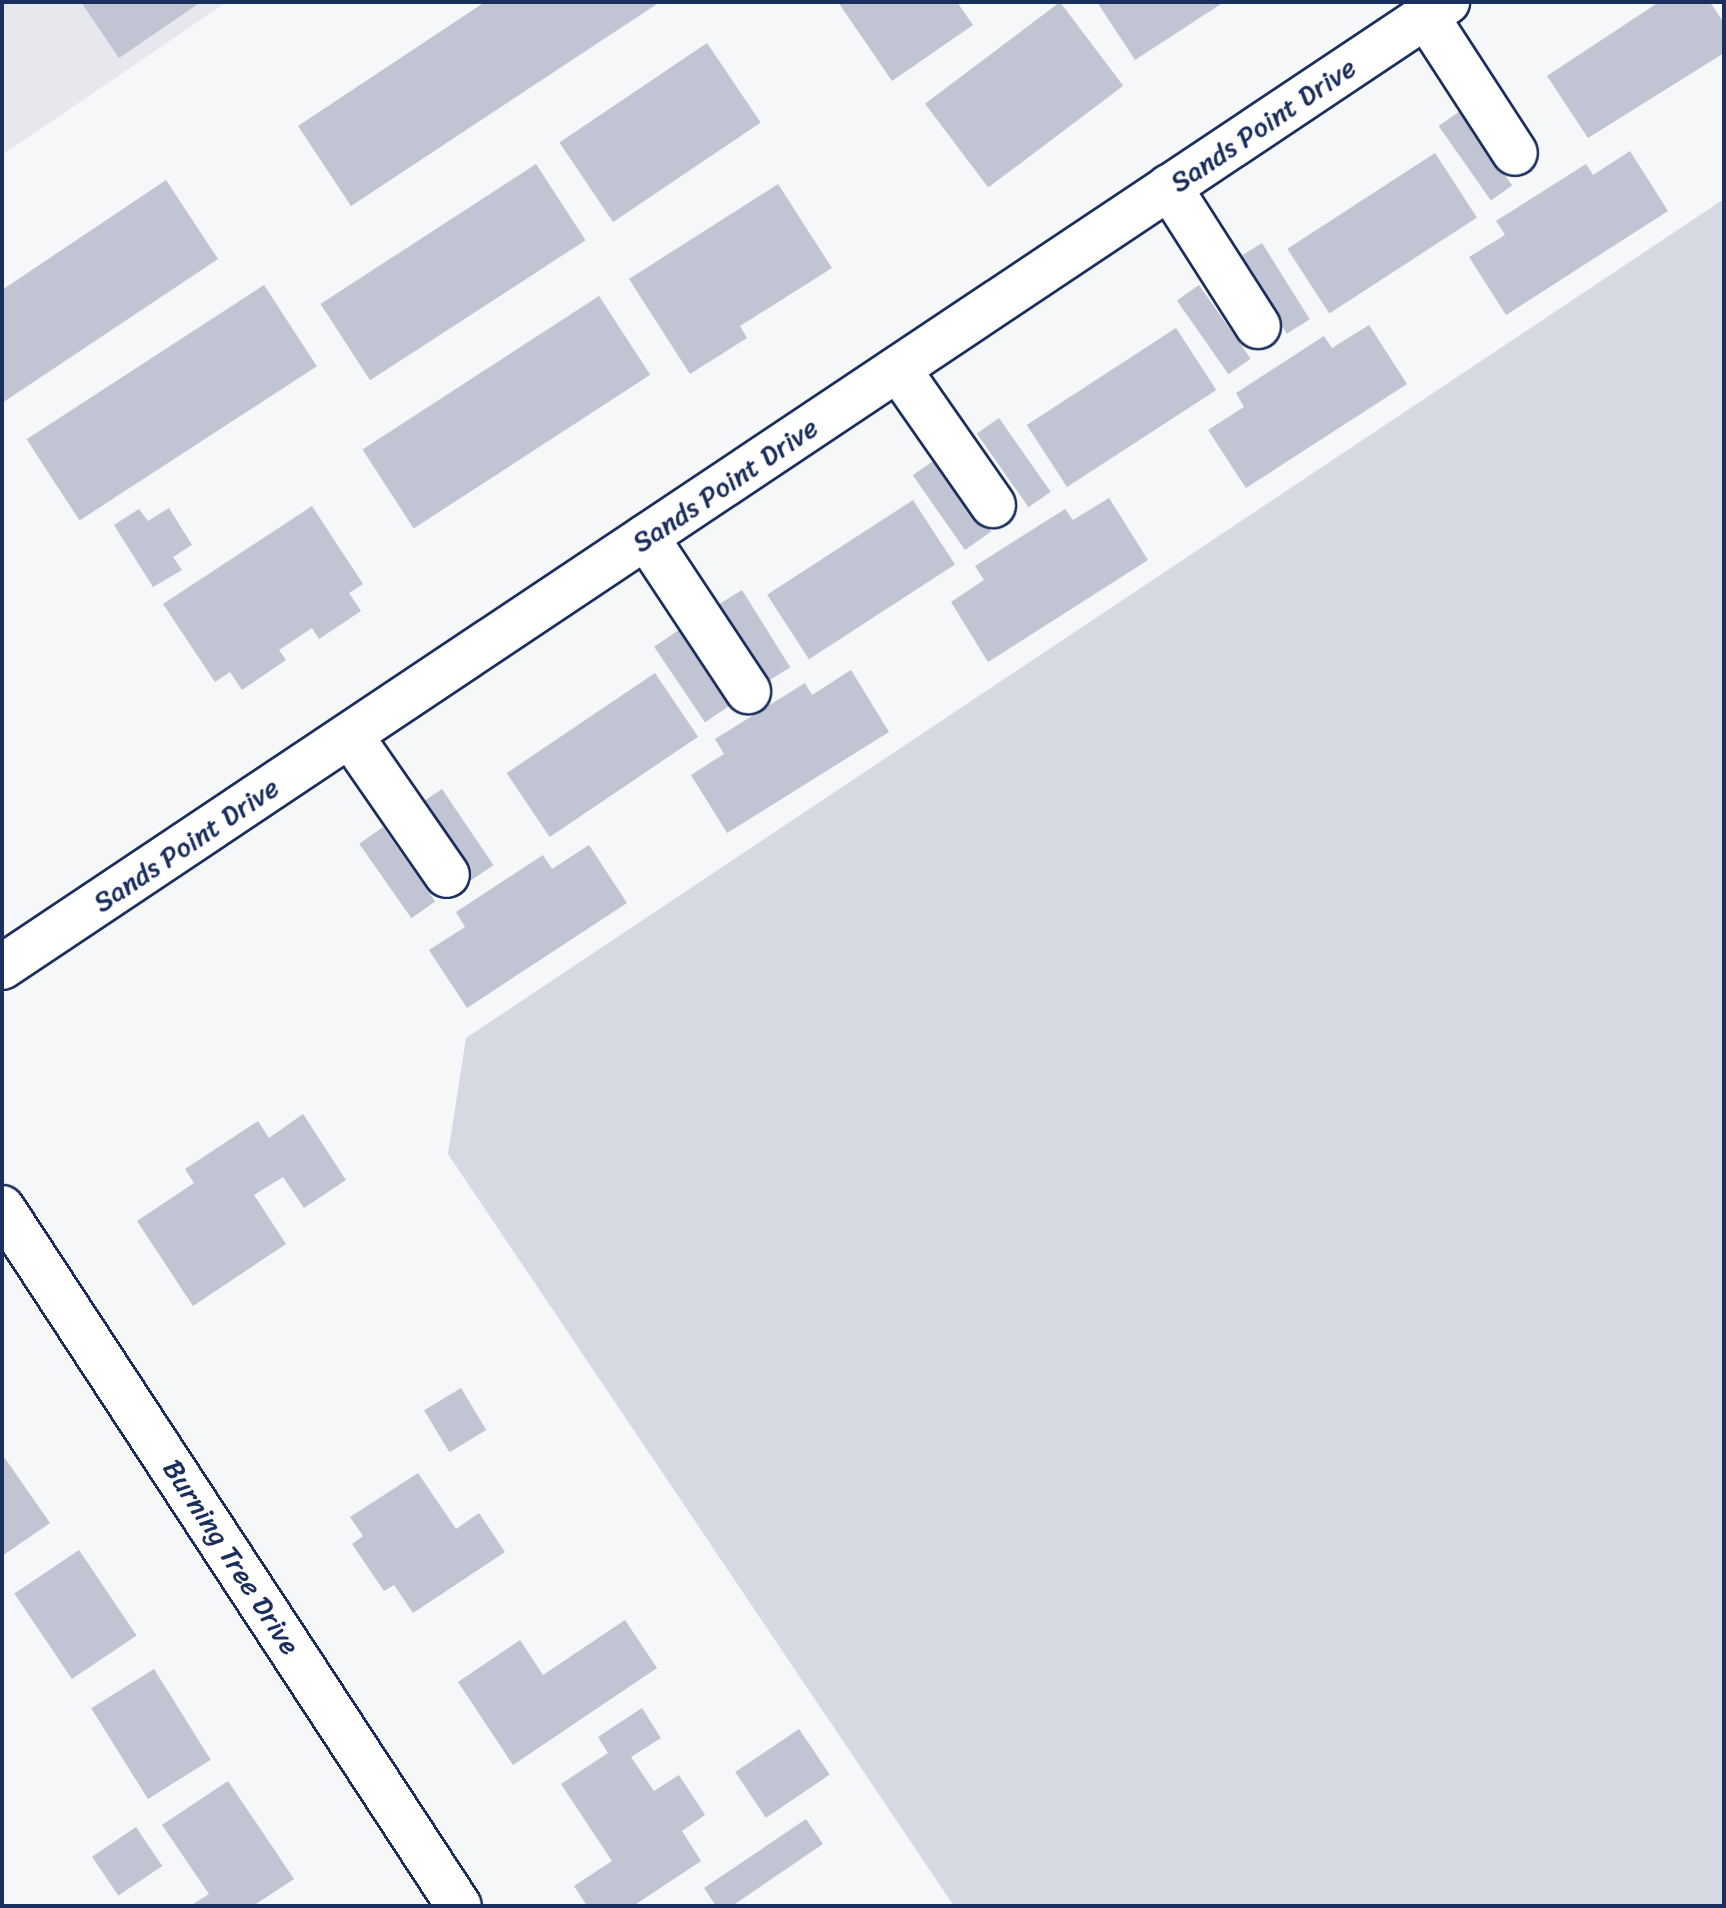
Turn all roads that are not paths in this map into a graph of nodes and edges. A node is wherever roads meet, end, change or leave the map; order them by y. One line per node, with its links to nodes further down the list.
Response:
1 (1437, 9): 2 (street); 3 (street, Sands Point Drive)
2 (1515, 153)
3 (1169, 187): 4 (street); 5 (street, Sands Point Drive)
4 (1258, 326)
5 (898, 369): 6 (street); 7 (street, Sands Point Drive)
6 (993, 505)
7 (646, 537): 8 (street); 9 (street, Sands Point Drive)
8 (748, 691)
9 (350, 735): 10 (street); 11 (street, Sands Point Drive)
10 (447, 875)
11 (2, 967)
12 (2, 1208): 13 (street, Burning Tree Drive)
13 (459, 1906)

